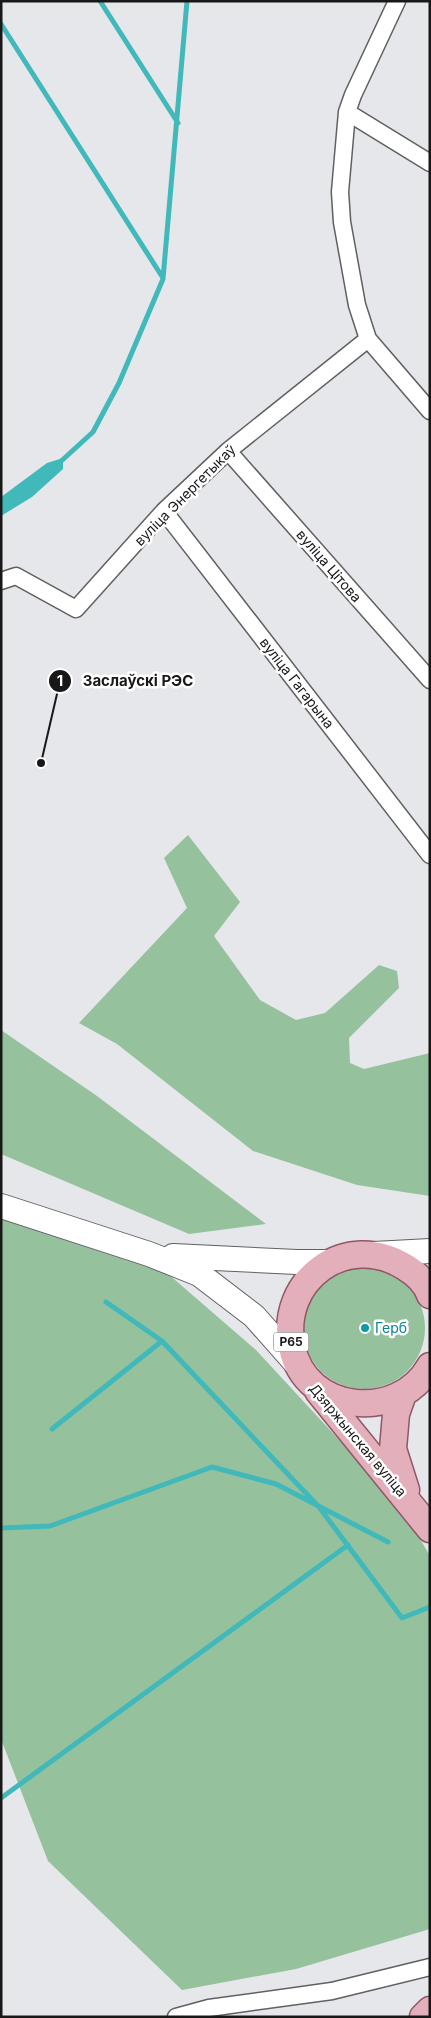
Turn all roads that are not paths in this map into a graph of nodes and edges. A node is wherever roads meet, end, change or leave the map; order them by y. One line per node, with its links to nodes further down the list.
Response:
1 (396, 1): 2 (street)
2 (347, 112): 3 (street); 4 (street)
3 (430, 163)
4 (368, 339): 5 (street); 6 (street, вуліца Энергетыкаў)
5 (430, 411)
6 (228, 451): 7 (street, вуліца Энергетыкаў); 9 (street, вуліца Цітова)
7 (164, 511): 8 (street, вуліца Энергетыкаў); 10 (street, вуліца Гагарына)
8 (1, 581)
9 (430, 680)
10 (430, 856)
11 (1, 1206): 13 (main road)
12 (430, 1251): 14 (main road)
13 (149, 1254): 15 (main road); 17 (main road)
14 (374, 1254): 15 (main road, Р65); 16 (main road, Р65)
15 (331, 1262): 17 (main road, Р65)
16 (429, 1290)
17 (303, 1373): 18 (main road, Р65); 19 (main road, Дзяржынская вуліца / Р65)
18 (420, 1380): 19 (main road, Дзяржынская вуліца / Р65)
19 (410, 1502): 20 (main road, Дзяржынская вуліца / Р65)
20 (430, 1529)
21 (430, 1967): 23 (street)
22 (430, 2010): 24 (main road)
23 (176, 2017)
24 (423, 2017)

